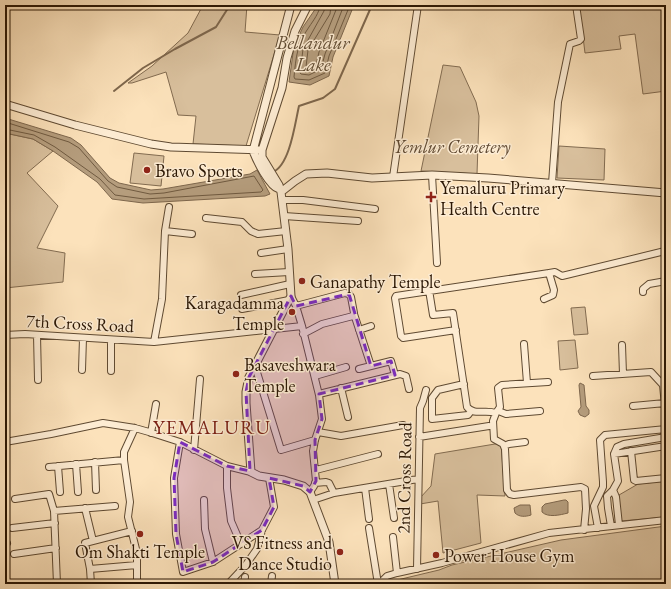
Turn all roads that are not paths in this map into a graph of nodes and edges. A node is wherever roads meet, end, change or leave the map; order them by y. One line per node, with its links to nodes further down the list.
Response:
1 (291, 5): 6 (street)
2 (308, 5): 7 (street)
3 (418, 5): 9 (street)
4 (576, 5): 10 (street)
5 (5, 104): 6 (street)
6 (253, 151): 7 (street)
7 (260, 156): 11 (street)
8 (432, 175): 9 (street); 10 (street); 25 (street)
9 (393, 177): 11 (street)
10 (552, 183): 12 (street)
11 (279, 188): 13 (street)
12 (666, 193)
13 (282, 200): 15 (street); 16 (street)
14 (169, 207): 19 (street, 7th Cross Road)
15 (374, 209)
16 (284, 216): 18 (street); 20 (street)
17 (206, 218): 20 (street)
18 (358, 221)
19 (165, 231): 21 (street); 49 (street, 7th Cross Road)
20 (286, 231): 22 (street)
21 (192, 234)
22 (288, 249): 23 (street); 26 (street)
23 (261, 253)
24 (666, 253): 27 (street)
25 (437, 263)
26 (289, 272): 28 (street); 30 (street)
27 (549, 273): 31 (street); 35 (street)
28 (255, 274)
29 (666, 281): 32 (street)
30 (290, 284): 33 (street); 34 (street)
31 (429, 290): 43 (street); 43 (street)
32 (643, 292)
33 (240, 295)
34 (290, 298): 36 (street); 37 (street); 41 (street)
35 (544, 299)
36 (296, 306): 38 (street); 39 (street)
37 (242, 309)
38 (354, 314): 42 (street); 44 (street)
39 (302, 326): 41 (street, 7th Cross Road); 44 (street)
40 (371, 326): 42 (street)
41 (274, 328): 49 (street, 7th Cross Road); 52 (street)
42 (359, 330): 53 (street)
43 (456, 330): 66 (street)
44 (303, 334): 60 (street)
45 (37, 335): 46 (street, 7th Cross Road); 47 (street, 7th Cross Road); 63 (street)
46 (5, 336)
47 (83, 338): 48 (street, 7th Cross Road); 56 (street)
48 (111, 340): 49 (street, 7th Cross Road); 57 (street)
49 (154, 342)
50 (524, 344): 65 (street)
51 (622, 345): 58 (street)
52 (255, 366): 88 (street); 105 (street)
53 (371, 366): 55 (street); 59 (street)
54 (346, 367): 60 (street)
55 (359, 369)
56 (82, 370)
57 (111, 372)
58 (623, 374): 61 (street); 67 (street)
59 (395, 375): 68 (street); 69 (street)
60 (314, 376): 71 (street)
61 (593, 376)
62 (200, 379): 94 (street)
63 (38, 380)
64 (548, 382): 65 (street)
65 (527, 383): 77 (street)
66 (464, 384): 76 (street); 76 (street)
67 (665, 385): 73 (street)
68 (341, 388): 71 (street); 79 (street)
69 (409, 389)
70 (426, 390): 86 (street, 2nd Cross Road)
71 (319, 394): 84 (street)
72 (156, 404): 85 (street)
73 (665, 404): 74 (street); 78 (street)
74 (633, 406)
75 (540, 410): 77 (street)
76 (471, 411): 77 (street)
77 (497, 411): 92 (street)
78 (666, 416)
79 (348, 417)
80 (403, 425): 84 (street)
81 (489, 426): 86 (street)
82 (135, 428): 85 (street); 89 (street); 98 (street)
83 (666, 429): 123 (street)
84 (318, 432): 88 (street)
85 (151, 433): 90 (street)
86 (419, 437): 108 (street, 2nd Cross Road)
87 (666, 437): 97 (street)
88 (315, 440): 104 (street)
89 (5, 442)
90 (180, 442): 94 (street); 143 (street)
91 (525, 442): 92 (street)
92 (504, 446): 121 (street)
93 (666, 446): 95 (street)
94 (194, 450): 102 (street)
95 (631, 451): 97 (street); 107 (street)
96 (378, 454): 104 (street)
97 (614, 454): 113 (street)
98 (124, 460): 99 (street); 137 (street)
99 (95, 462): 100 (street); 112 (street)
100 (76, 464): 101 (street); 115 (street)
101 (58, 466): 103 (street); 114 (street)
102 (227, 466): 105 (street); 140 (street)
103 (49, 467)
104 (316, 470): 109 (street)
105 (251, 472): 106 (street)
106 (269, 478): 116 (street); 135 (street)
107 (666, 478)
108 (418, 479): 110 (street); 146 (street, 2nd Cross Road)
109 (315, 483): 116 (street); 117 (street)
110 (389, 484): 111 (street); 126 (street)
111 (365, 488): 117 (street); 127 (street)
112 (96, 490)
113 (613, 490): 130 (street); 131 (street)
114 (60, 492)
115 (78, 492)
116 (310, 492): 120 (street)
117 (334, 493): 120 (street)
118 (15, 499): 125 (street)
119 (204, 500): 143 (street)
120 (313, 500): 154 (street)
121 (585, 504): 123 (street); 136 (street)
122 (114, 506): 124 (street)
123 (594, 506): 134 (street)
124 (85, 508): 125 (street); 139 (street)
125 (54, 511): 129 (street)
126 (394, 518)
127 (369, 519)
128 (666, 520): 130 (street)
129 (55, 523): 132 (street); 141 (street)
130 (619, 525): 131 (street)
131 (611, 526): 134 (street)
132 (12, 528)
133 (369, 528): 155 (street)
134 (598, 528): 136 (street)
135 (262, 530): 140 (street); 152 (street)
136 (584, 530): 146 (street)
137 (132, 531): 139 (street); 144 (street)
138 (393, 537): 147 (street)
139 (93, 541): 145 (street)
140 (241, 544): 143 (street)
141 (56, 548): 142 (street); 149 (street)
142 (14, 554)
143 (213, 562)
144 (137, 564): 145 (street); 151 (street)
145 (90, 569): 150 (street)
146 (417, 569): 147 (street)
147 (397, 573): 155 (street)
148 (272, 576): 153 (street)
149 (57, 584)
150 (91, 584)
151 (137, 584)
152 (228, 584)
153 (271, 584)
154 (335, 584)
155 (378, 584)

